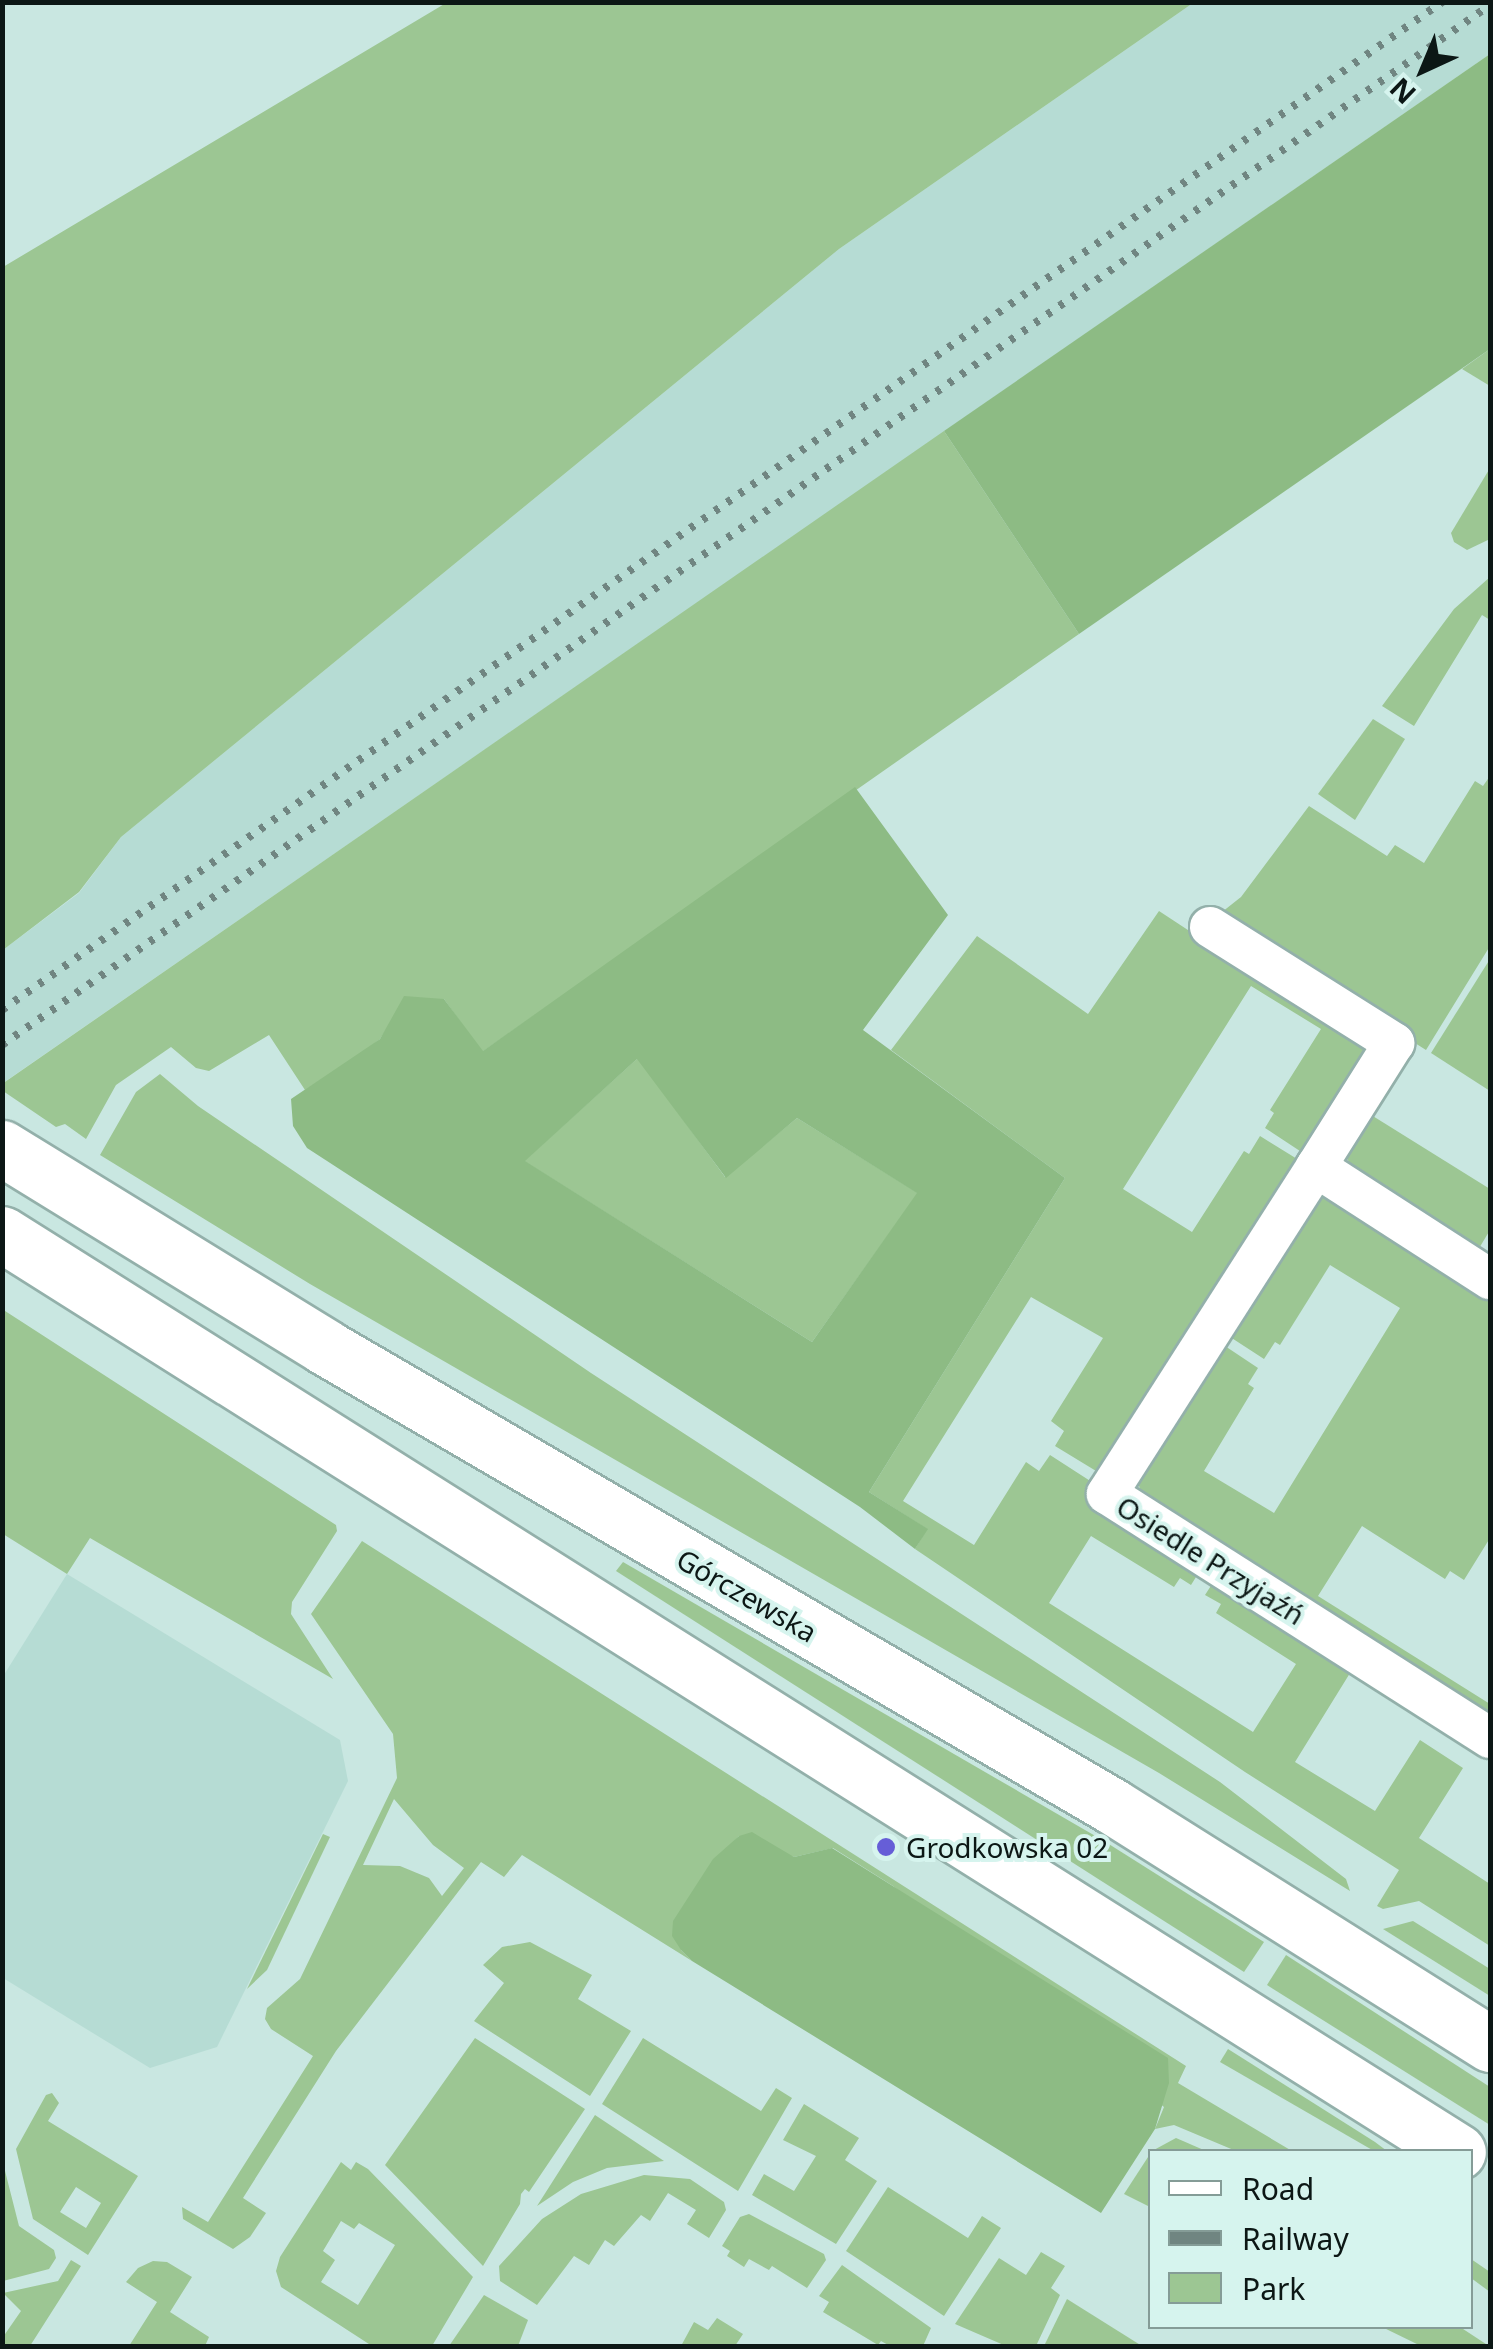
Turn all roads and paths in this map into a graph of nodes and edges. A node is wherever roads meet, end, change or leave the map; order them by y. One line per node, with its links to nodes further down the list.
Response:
1 (1210, 927): 3 (street, Osiedle Przyjaźń)
2 (2, 1148): 7 (main road, Górczewska)
3 (1316, 1168): 5 (street); 6 (street, Osiedle Przyjaźń)
4 (2, 1234): 8 (main road)
5 (1490, 1278)
6 (1490, 1738)
7 (1490, 2044)
8 (1453, 2149)

